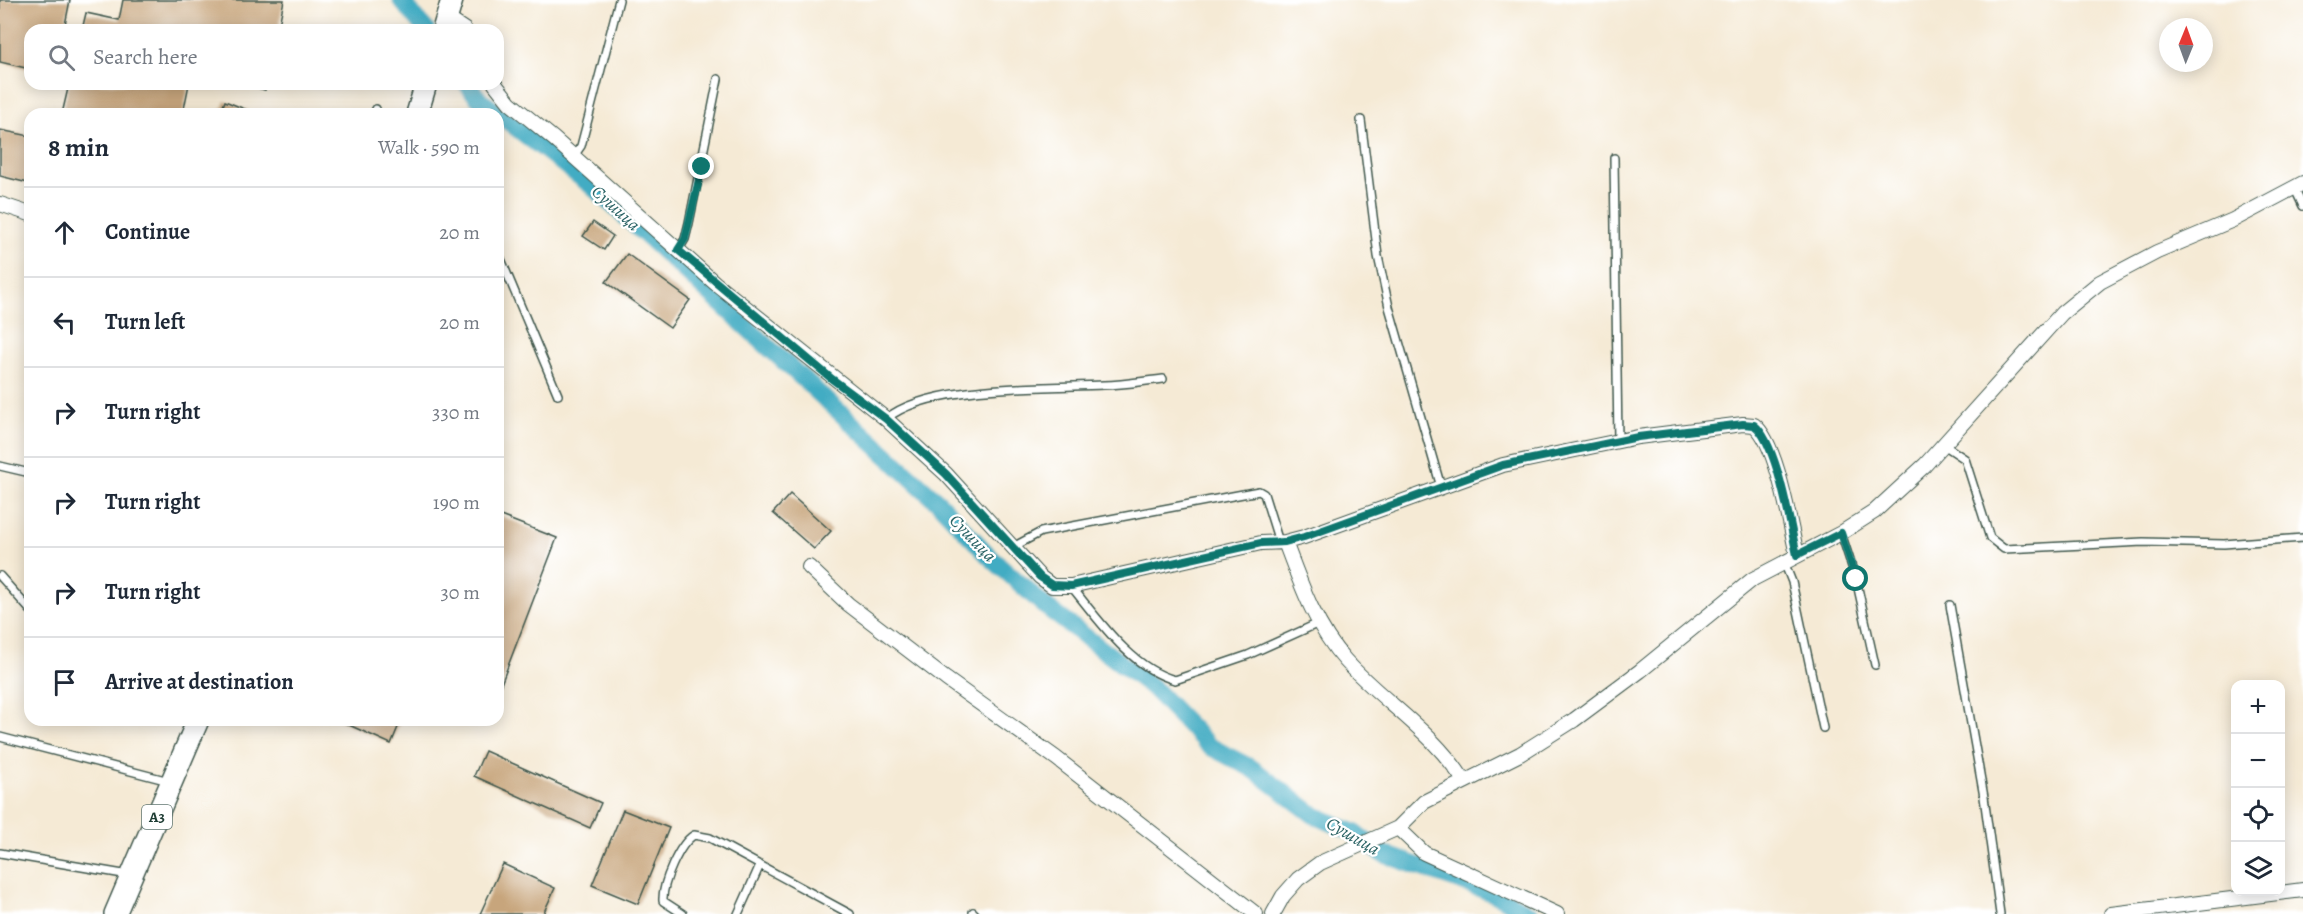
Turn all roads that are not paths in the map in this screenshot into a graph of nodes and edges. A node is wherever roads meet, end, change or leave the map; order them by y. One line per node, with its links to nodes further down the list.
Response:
1 (619, 0): 7 (lane)
2 (717, 79): 13 (lane)
3 (424, 90): 5 (main road)
4 (500, 90): 7 (street)
5 (419, 108)
6 (1361, 120): 22 (lane)
7 (574, 156): 13 (street)
8 (1614, 158): 18 (lane)
9 (2298, 185): 11 (lane); 19 (street)
10 (0, 204): 12 (street)
11 (2303, 206)
12 (24, 212)
13 (678, 250): 17 (street)
14 (504, 266): 16 (lane)
15 (1163, 379): 17 (lane)
16 (558, 395)
17 (886, 419): 26 (street)
18 (1618, 441): 22 (street); 27 (street)
19 (1944, 445): 23 (street); 24 (lane)
20 (0, 466): 21 (lane)
21 (24, 472)
22 (1441, 487): 25 (street)
23 (1841, 533): 27 (street); 35 (lane)
24 (2303, 538)
25 (1282, 542): 26 (lane); 31 (street); 34 (street)
26 (1013, 547): 31 (street)
27 (1797, 555): 28 (street)
28 (1784, 562): 37 (lane); 39 (street)
29 (809, 567): 51 (street)
30 (0, 576): 32 (lane)
31 (1071, 586): 34 (lane)
32 (24, 603)
33 (1950, 605): 54 (lane)
34 (1321, 622): 39 (street)
35 (1875, 664)
36 (195, 726): 40 (main road, A3)
37 (1823, 728)
38 (0, 737): 40 (lane)
39 (1464, 781): 41 (street)
40 (172, 782): 44 (main road, A3)
41 (1398, 828): 52 (street); 53 (street)
42 (0, 853): 44 (lane)
43 (760, 865): 48 (lane); 49 (lane); 50 (lane)
44 (132, 875): 47 (main road, A3)
45 (2303, 890): 46 (street)
46 (2173, 910): 55 (street)
47 (116, 914)
48 (683, 914)
49 (738, 914)
50 (850, 914)
51 (1256, 914)
52 (1273, 914)
53 (1557, 914)
54 (2000, 914)
55 (2111, 914)

